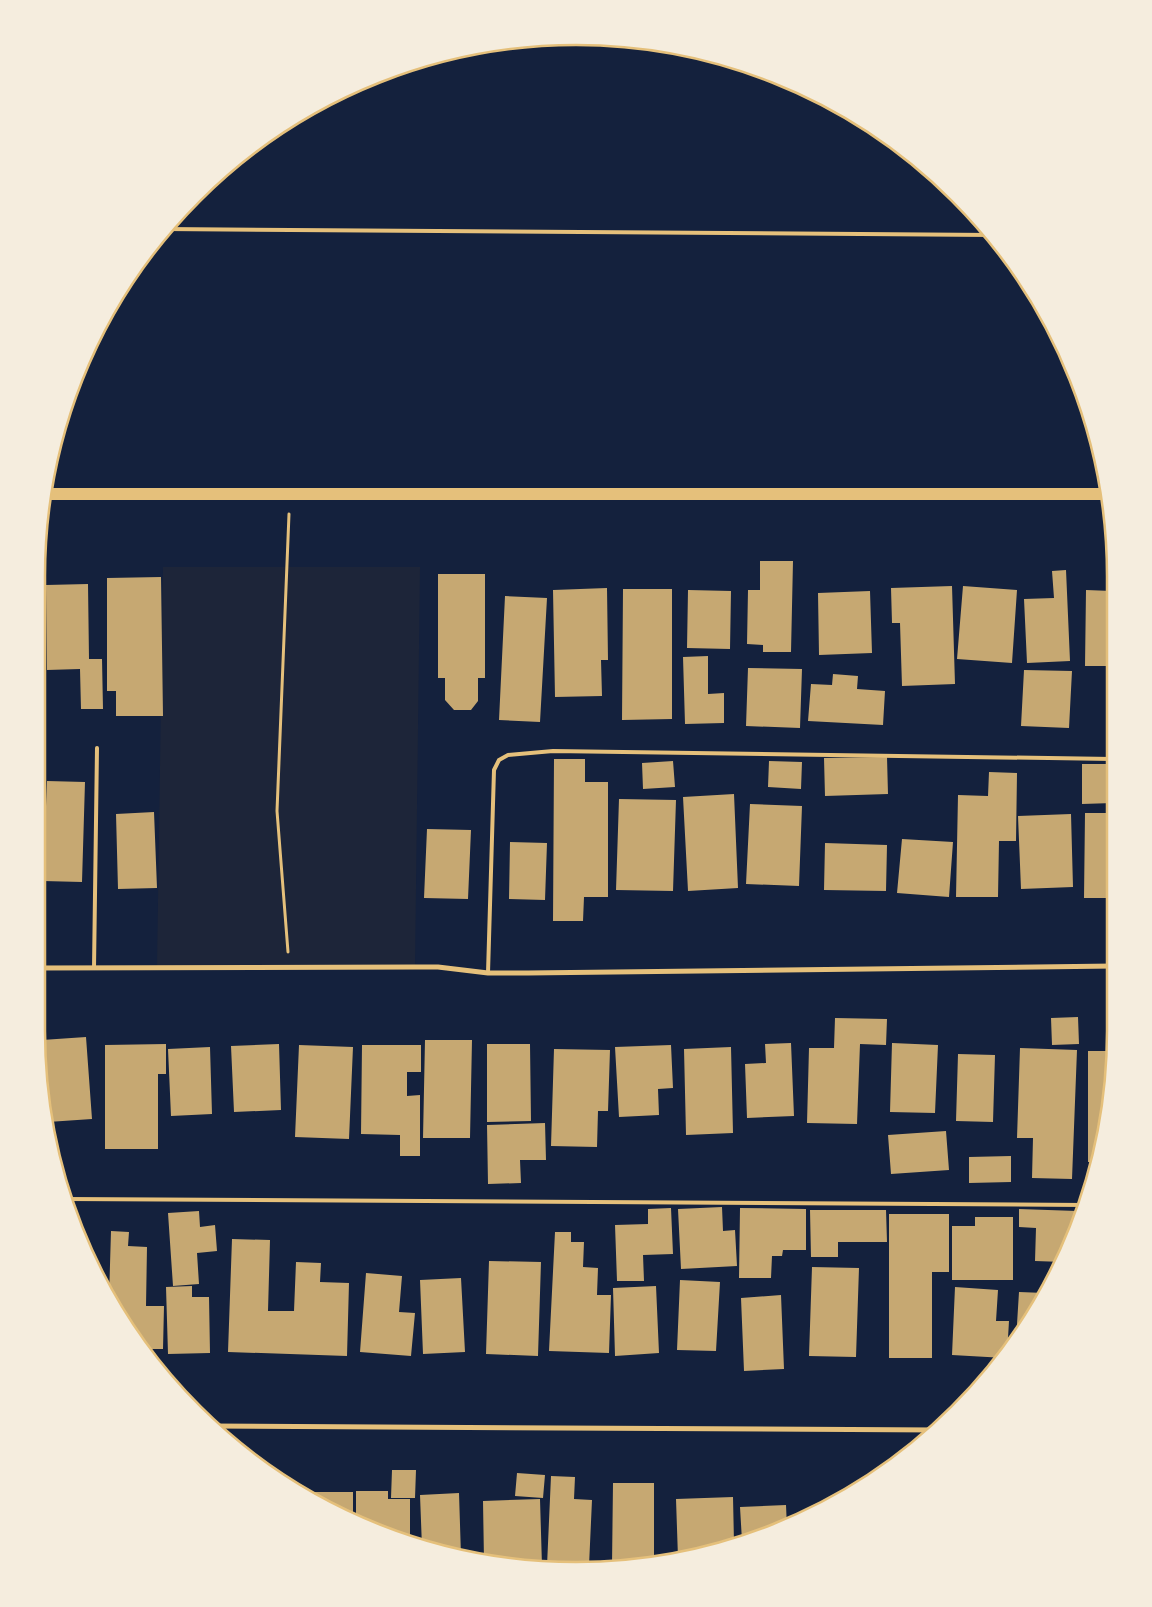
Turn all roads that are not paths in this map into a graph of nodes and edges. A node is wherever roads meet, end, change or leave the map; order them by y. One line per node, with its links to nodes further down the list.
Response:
1 (174, 229): 2 (lane)
2 (982, 235)
3 (52, 494): 4 (main road)
4 (1100, 494)
5 (97, 748): 9 (lane)
6 (1107, 759): 10 (lane)
7 (1107, 966): 10 (street)
8 (45, 968): 9 (street)
9 (94, 968): 10 (street)
10 (488, 973)
11 (72, 1199): 12 (lane)
12 (1078, 1205)
13 (222, 1426): 14 (street)
14 (926, 1430)

